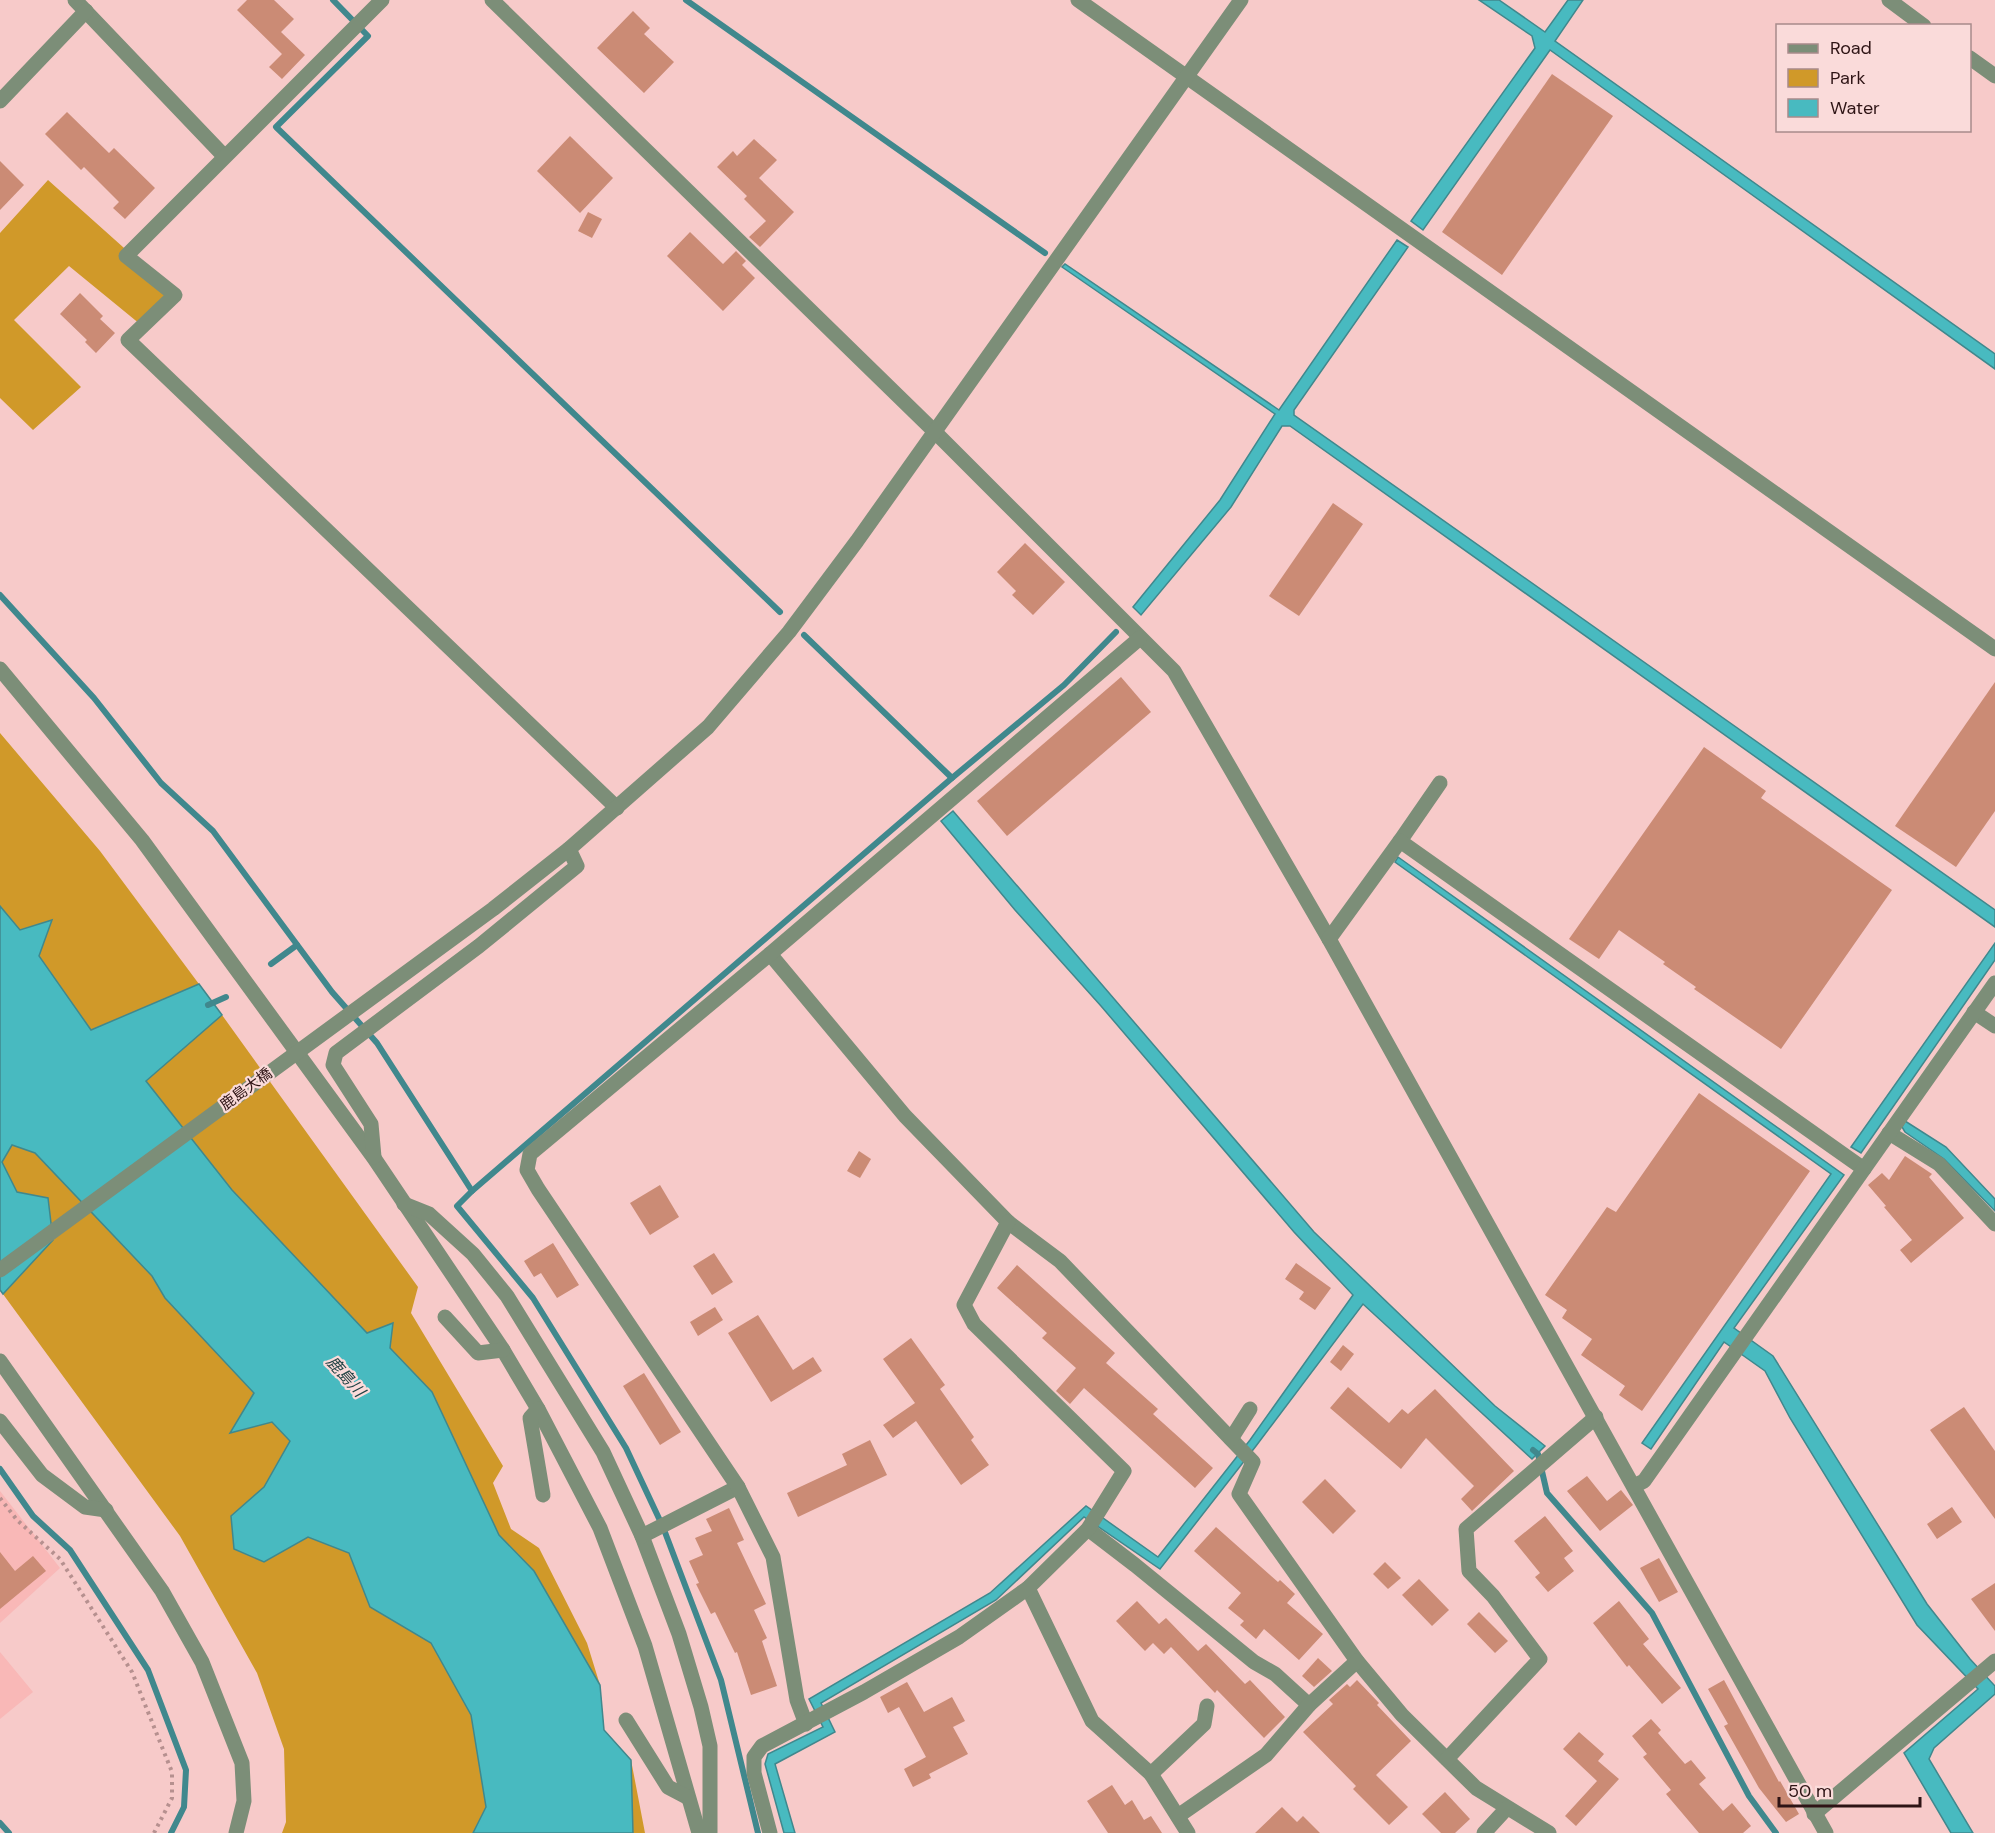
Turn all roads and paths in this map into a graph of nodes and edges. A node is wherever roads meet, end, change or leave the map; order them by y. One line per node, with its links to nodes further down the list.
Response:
1 (382, 0): 12 (street)
2 (492, 0): 13 (street)
3 (1078, 0): 9 (street)
4 (1241, 0): 9 (street, 鹿島大橋)
5 (1889, 0): 7 (street)
6 (81, 6): 11 (street); 12 (street)
7 (1921, 24)
8 (1971, 59): 10 (street)
9 (1187, 75): 13 (street, 鹿島大橋); 15 (street)
10 (1995, 76)
11 (0, 101)
12 (224, 156): 18 (street)
13 (934, 431): 14 (street); 18 (street, 鹿島大橋)
14 (1140, 638): 21 (street); 22 (street)
15 (1995, 649)
16 (0, 669): 27 (street)
17 (1440, 783): 19 (street)
18 (617, 808): 20 (street, 鹿島大橋)
19 (1400, 841): 21 (street); 28 (street)
20 (569, 849): 27 (street); 32 (street, 鹿島大橋)
21 (1329, 939): 38 (street)
22 (770, 954): 30 (street); 41 (street)
23 (1995, 983): 24 (street)
24 (1974, 1012): 25 (street); 26 (street)
25 (1995, 1026)
26 (1889, 1133): 28 (street); 31 (street)
27 (374, 1158): 29 (street)
28 (1864, 1169): 42 (street)
29 (404, 1204): 34 (street); 47 (street)
30 (1008, 1222): 40 (street); 46 (street)
31 (1995, 1224)
32 (0, 1270)
33 (445, 1317): 34 (street)
34 (503, 1350): 36 (street)
35 (0, 1361): 45 (street)
36 (538, 1409): 43 (street); 57 (street)
37 (1250, 1409): 40 (street)
38 (1596, 1417): 42 (street); 55 (street)
39 (0, 1421): 45 (street)
40 (1234, 1442): 49 (street)
41 (738, 1486): 47 (street); 53 (street)
42 (1634, 1486): 59 (street)
43 (543, 1495)
44 (0, 1498): 61 (path)
45 (106, 1510): 62 (street)
46 (1088, 1529): 48 (street); 51 (street)
47 (647, 1534): 64 (street)
48 (1028, 1588): 53 (street); 56 (street)
49 (1357, 1661): 51 (street); 55 (street)
50 (1990, 1665): 59 (street)
51 (1309, 1705): 60 (street)
52 (1207, 1706): 56 (street)
53 (816, 1718): 65 (street)
54 (626, 1720): 57 (street)
55 (1447, 1759): 58 (street)
56 (1151, 1774): 60 (street)
57 (687, 1797): 63 (street)
58 (1507, 1808): 67 (street); 68 (street)
59 (1814, 1814): 69 (street)
60 (1178, 1816): 66 (street)
61 (154, 1833)
62 (236, 1833)
63 (699, 1833)
64 (710, 1833)
65 (770, 1833)
66 (1188, 1833)
67 (1484, 1833)
68 (1549, 1833)
69 (1826, 1833)

